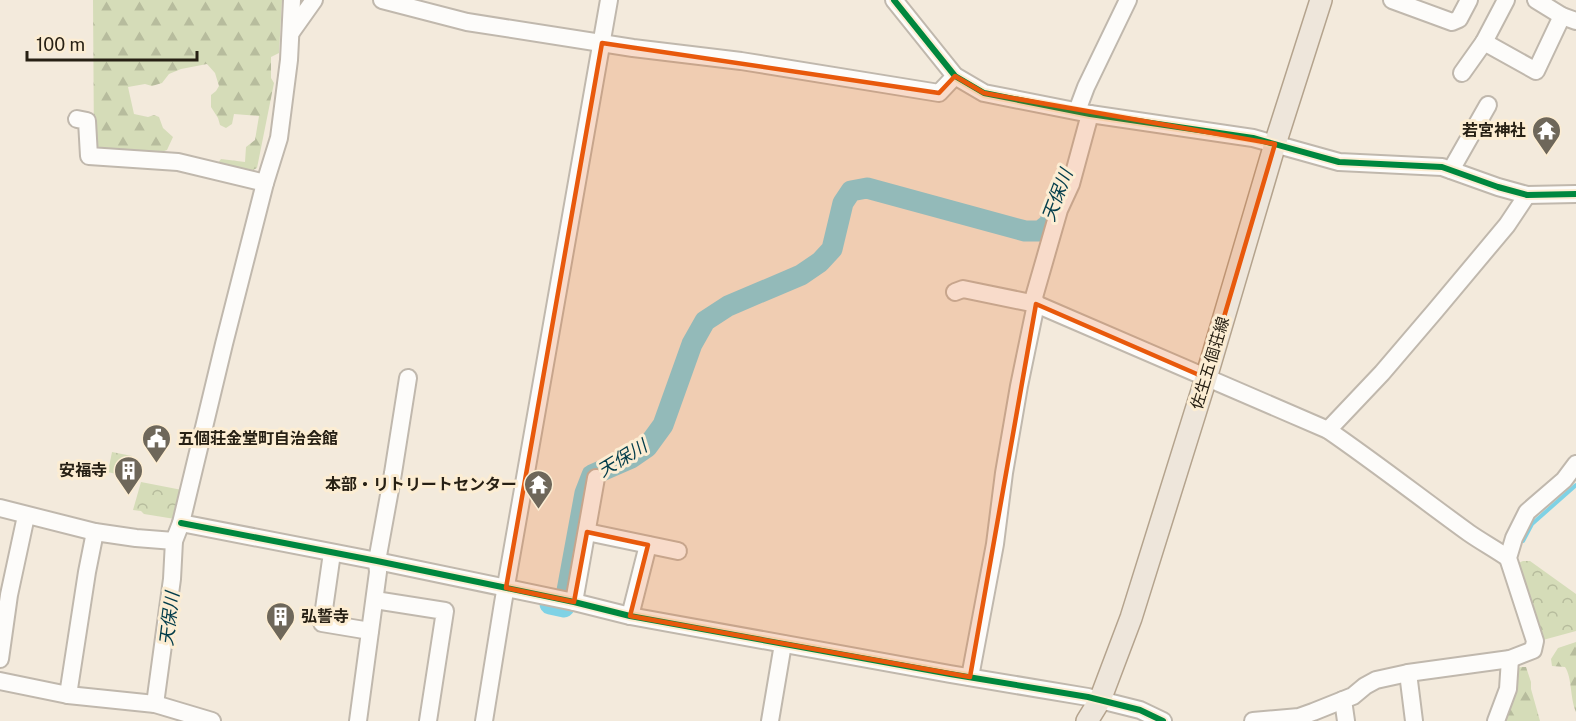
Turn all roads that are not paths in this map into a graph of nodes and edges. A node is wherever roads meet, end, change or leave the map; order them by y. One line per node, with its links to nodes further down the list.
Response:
1 (292, 0): 13 (street)
2 (314, 0): 13 (street)
3 (382, 0): 15 (street)
4 (609, 0): 15 (street)
5 (894, 0): 17 (street)
6 (1128, 0): 19 (street)
7 (1322, 0): 21 (main road, 佐生五個荘線)
8 (1392, 0): 9 (street)
9 (1469, 0)
10 (1506, 0): 14 (street)
11 (1536, 0): 12 (street)
12 (1569, 18): 14 (street)
13 (290, 33): 23 (street)
14 (1484, 42): 16 (street)
15 (602, 43): 17 (street); 44 (street)
16 (1462, 73)
17 (956, 76): 19 (street)
18 (1488, 105): 22 (street)
19 (1084, 113): 21 (street); 27 (street)
20 (77, 119): 23 (street)
21 (1275, 144): 22 (street); 29 (main road, 佐生五個荘線)
22 (1447, 168): 25 (street)
23 (265, 183): 35 (street)
24 (1576, 194): 25 (street)
25 (1527, 195): 30 (street)
26 (955, 292): 27 (street)
27 (1036, 304): 29 (street); 53 (street)
28 (408, 378): 43 (street)
29 (1206, 378): 30 (street); 56 (main road, 佐生五個荘線)
30 (1328, 430): 42 (street)
31 (1576, 464): 42 (street)
32 (596, 478): 36 (street)
33 (0, 508): 34 (street)
34 (25, 518): 37 (street); 50 (street)
35 (181, 524): 38 (street); 41 (street)
36 (587, 532): 39 (street); 46 (street)
37 (95, 534): 38 (street); 55 (street)
38 (174, 541): 58 (street)
39 (648, 544): 40 (street); 47 (street)
40 (678, 551)
41 (332, 558): 43 (street); 48 (street)
42 (1508, 558): 51 (street)
43 (378, 567): 44 (street); 45 (street)
44 (505, 593): 46 (street); 62 (street)
45 (375, 600): 48 (street); 61 (street)
46 (568, 601): 47 (street)
47 (630, 616): 49 (street)
48 (370, 631): 60 (street)
49 (783, 644): 53 (street); 63 (street)
50 (0, 659)
51 (1510, 659): 52 (street); 69 (street)
52 (1408, 673): 57 (street); 68 (street)
53 (970, 677): 56 (street)
54 (0, 681): 55 (street)
55 (68, 695): 58 (street)
56 (1100, 700): 64 (main road, 佐生五個荘線); 65 (street)
57 (1343, 700): 66 (street); 67 (street)
58 (161, 711): 59 (street)
59 (212, 721)
60 (358, 721)
61 (428, 721)
62 (484, 721)
63 (770, 721)
64 (1087, 721)
65 (1163, 721)
66 (1253, 721)
67 (1346, 721)
68 (1414, 721)
69 (1496, 721)

